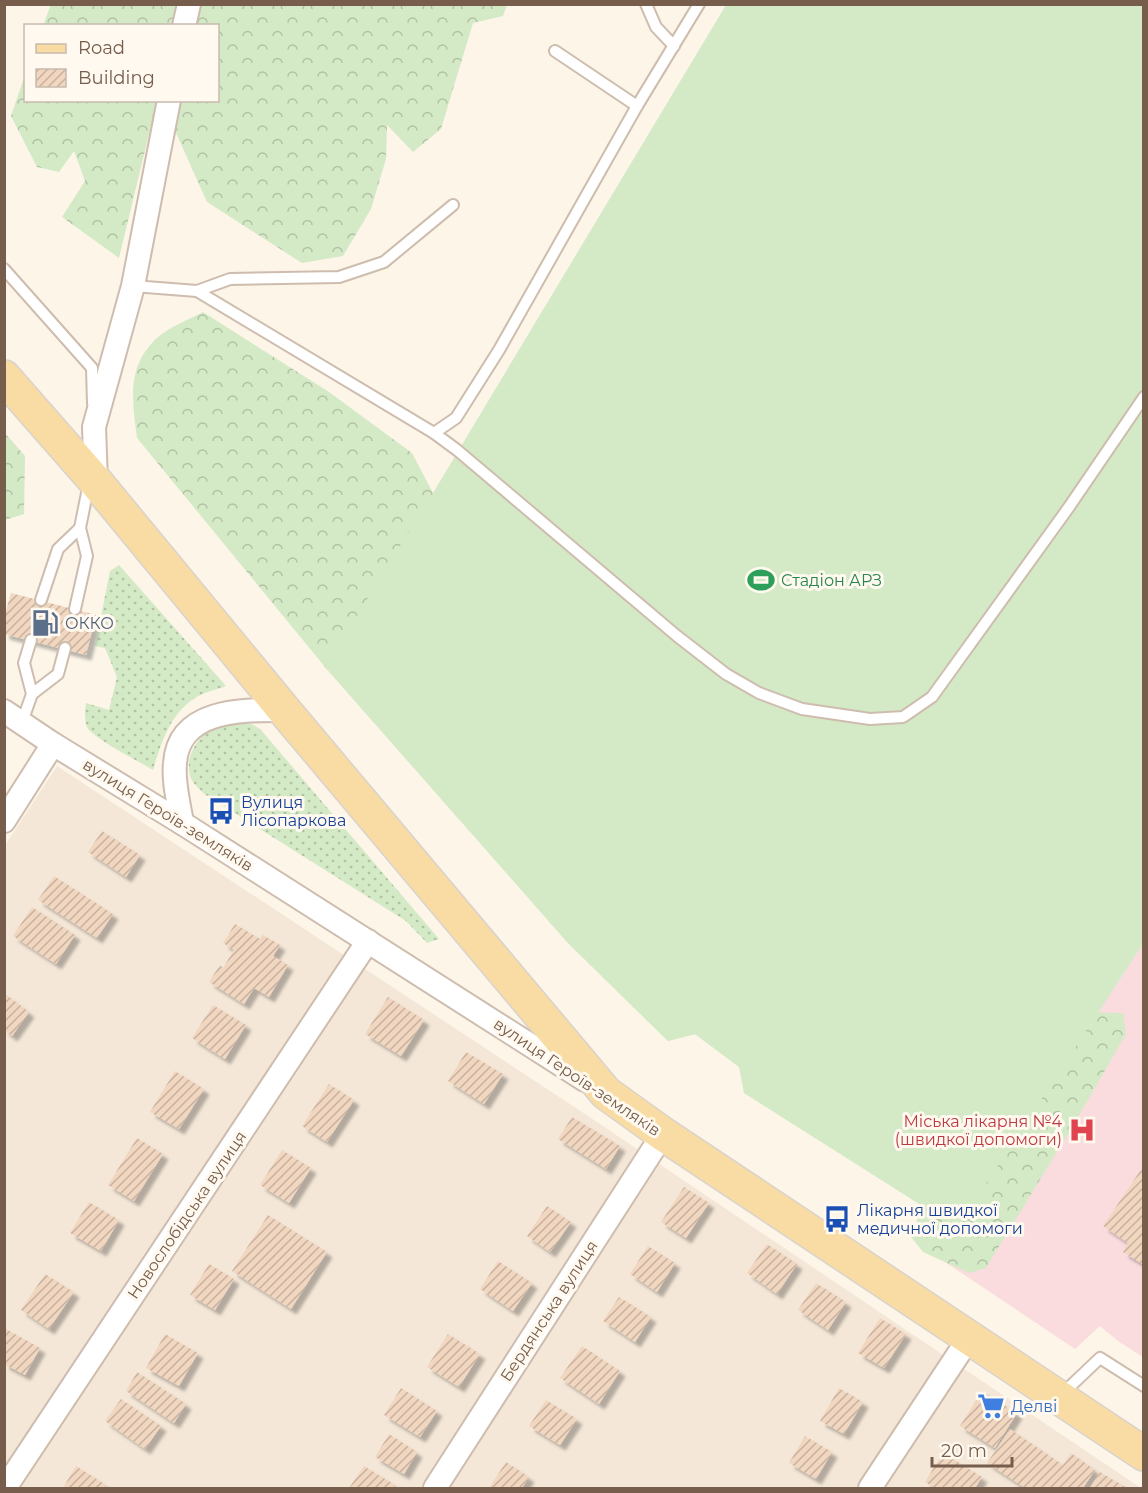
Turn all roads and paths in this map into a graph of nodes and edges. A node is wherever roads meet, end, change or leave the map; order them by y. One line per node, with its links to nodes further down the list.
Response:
1 (189, 4): 4 (street)
2 (646, 4): 5 (lane)
3 (699, 4): 5 (lane)
4 (184, 24)
5 (674, 46): 8 (lane)
6 (555, 51): 8 (lane)
7 (169, 102): 11 (street)
8 (638, 106): 16 (lane)
9 (453, 205): 12 (lane)
10 (4, 269): 15 (lane)
11 (133, 286): 12 (lane); 15 (street)
12 (197, 291): 16 (lane)
13 (4, 377): 17 (main road)
14 (1143, 397): 16 (lane)
15 (94, 427): 17 (street)
16 (434, 434)
17 (93, 479): 18 (lane); 24 (main road)
18 (80, 528): 19 (lane); 20 (lane)
19 (41, 600)
20 (75, 609)
21 (31, 640): 23 (lane)
22 (65, 648): 23 (lane)
23 (32, 694): 25 (lane)
24 (284, 710): 28 (street); 30 (main road)
25 (13, 717): 26 (street, вулиця Героїв-земляків)
26 (53, 744): 27 (street); 28 (street, вулиця Героїв-земляків)
27 (4, 821)
28 (182, 823): 29 (street, вулиця Героїв-земляків)
29 (368, 941): 30 (street, вулиця Героїв-земляків); 36 (street, Новослобідська вулиця)
30 (606, 1093): 31 (main road, вулиця Героїв-земляків)
31 (663, 1134): 32 (main road, вулиця Героїв-земляків); 37 (street, Бердянська вулиця)
32 (969, 1338): 34 (main road, вулиця Героїв-земляків); 38 (street)
33 (1143, 1386): 34 (lane)
34 (1058, 1397): 35 (main road, вулиця Героїв-земляків)
35 (1143, 1454)
36 (5, 1488)
37 (435, 1488)
38 (870, 1488)

